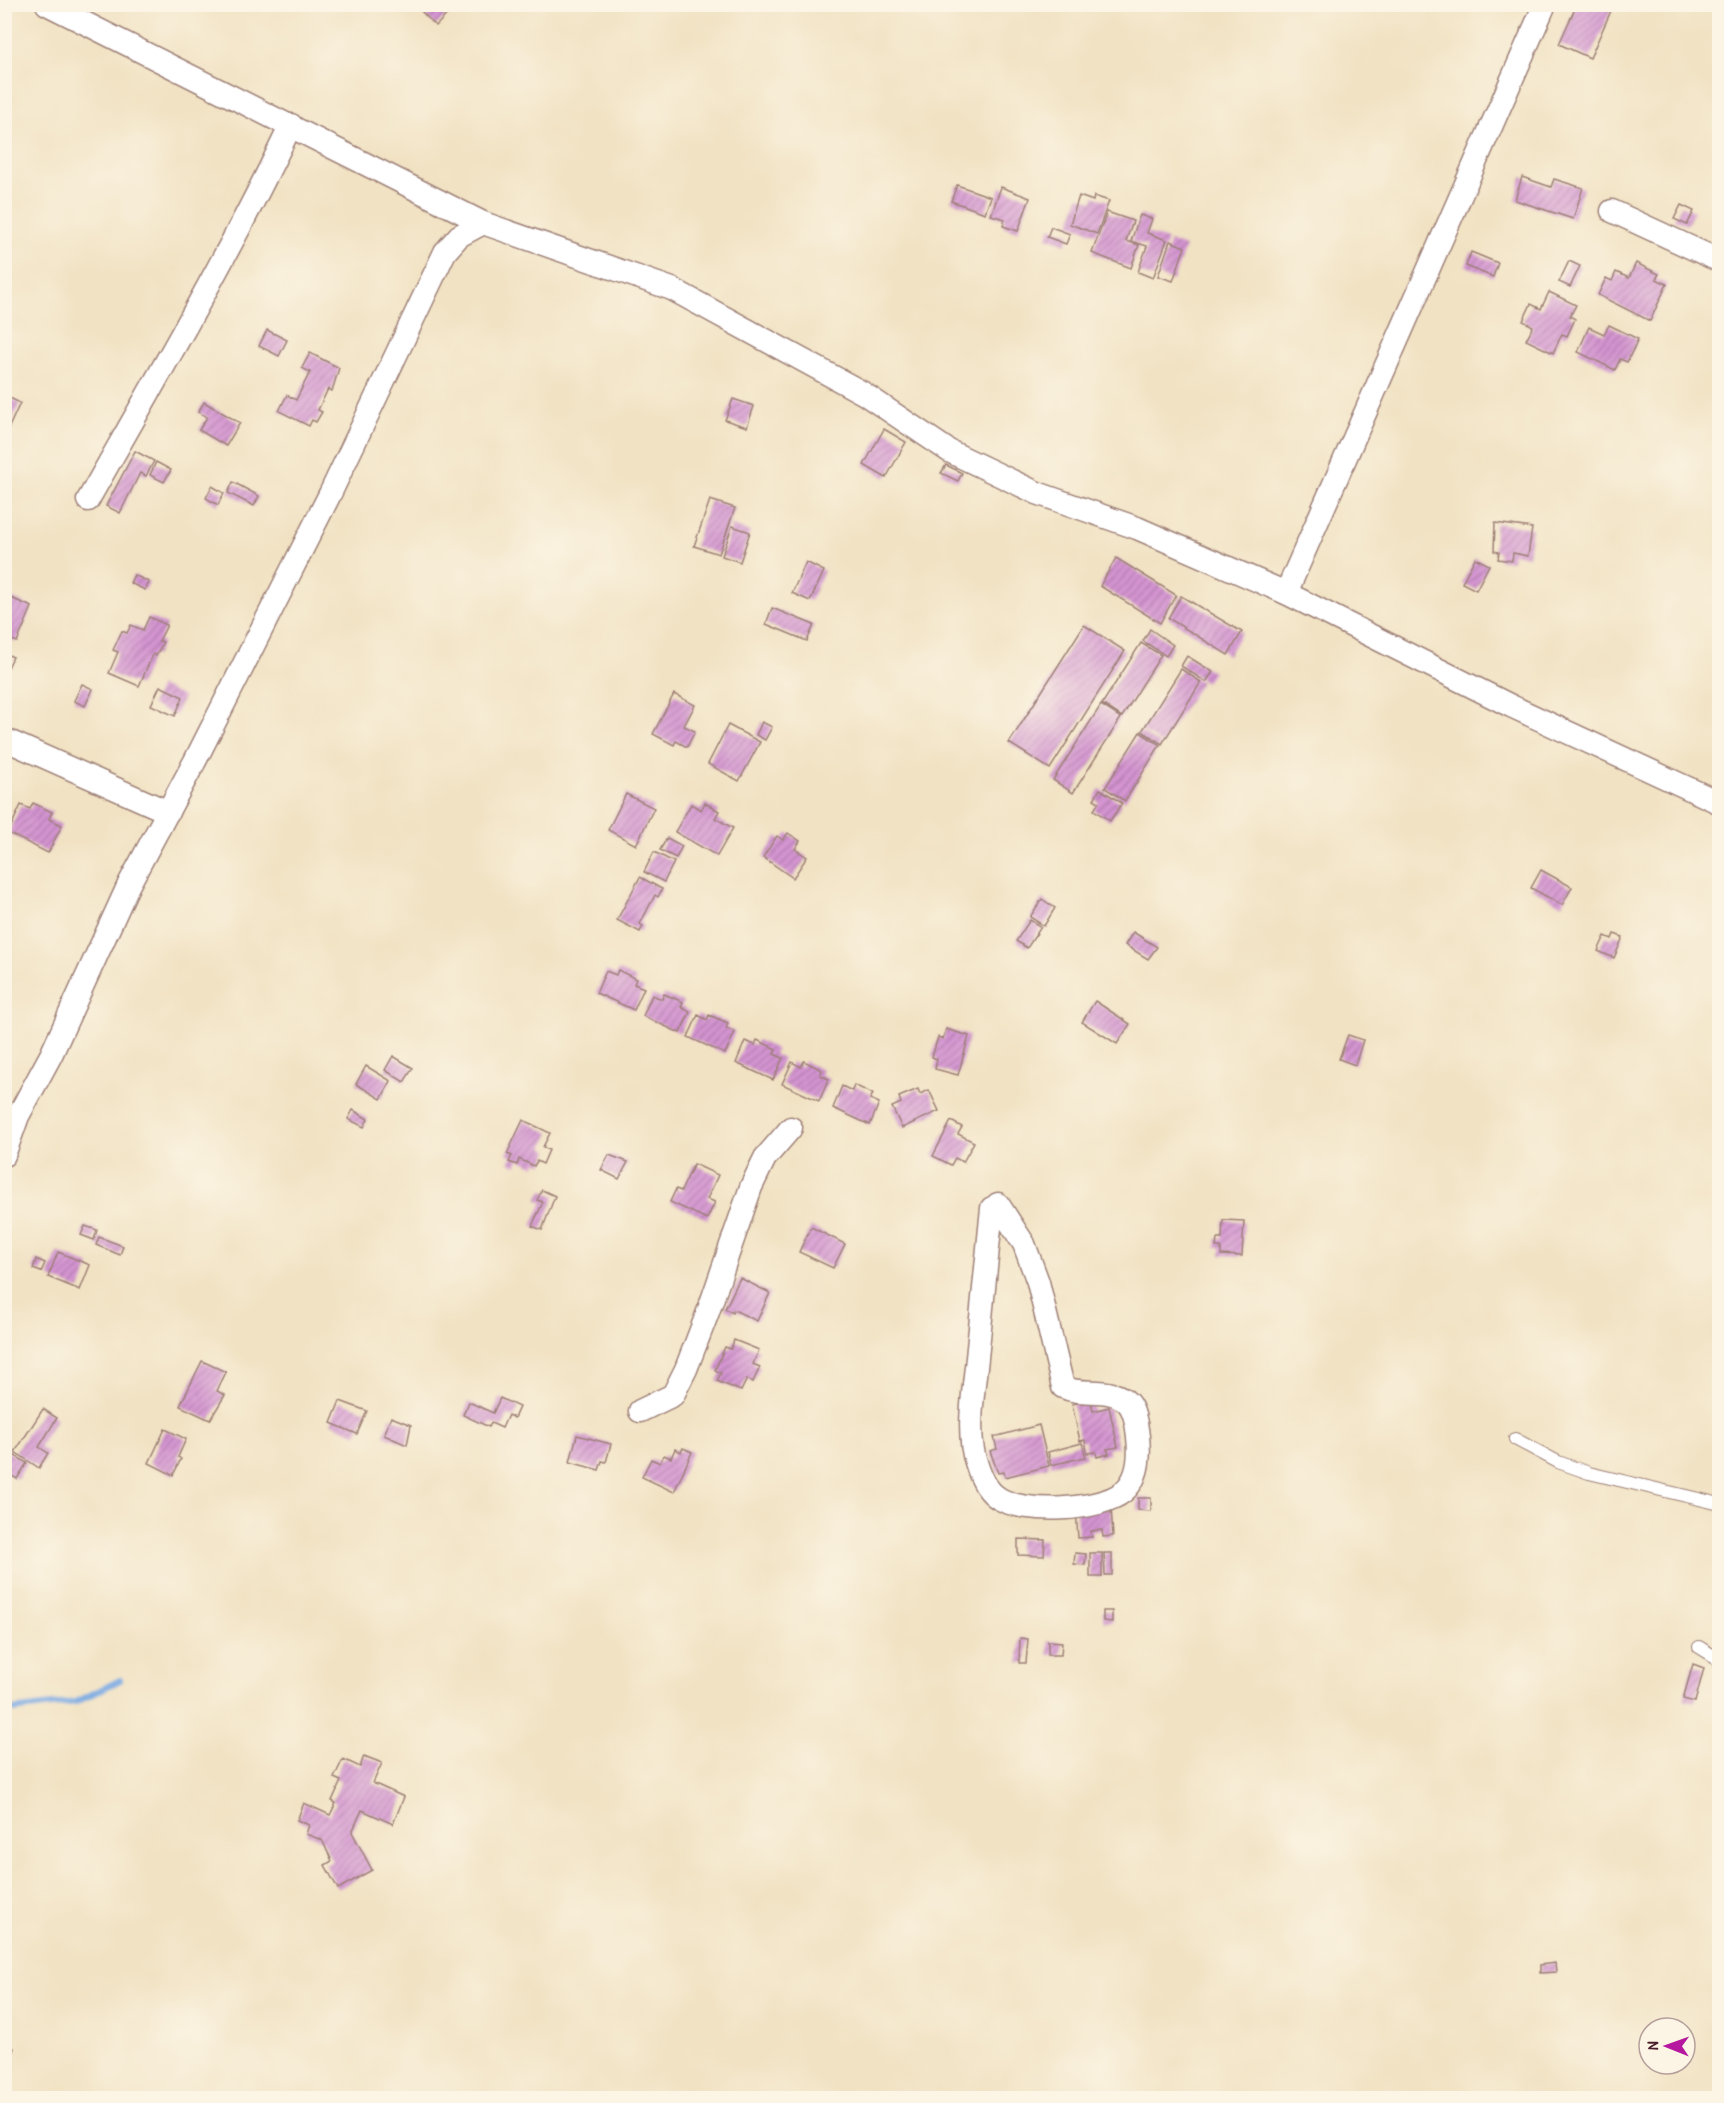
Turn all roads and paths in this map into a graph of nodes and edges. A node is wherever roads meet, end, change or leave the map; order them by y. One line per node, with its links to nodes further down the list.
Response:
1 (47, 4): 3 (street)
2 (1545, 4): 8 (street)
3 (291, 125): 5 (street); 7 (street)
4 (1612, 211): 6 (street)
5 (483, 223): 8 (street); 11 (street)
6 (1719, 261)
7 (88, 500)
8 (1286, 593): 10 (street)
9 (4, 738): 11 (street)
10 (1719, 803)
11 (168, 812): 13 (street)
12 (791, 1128): 15 (street)
13 (4, 1155)
14 (995, 1206): 14 (street)
15 (640, 1411)
16 (1515, 1438): 17 (lane)
17 (1719, 1504)
18 (1699, 1647): 19 (lane)
19 (1719, 1667)

